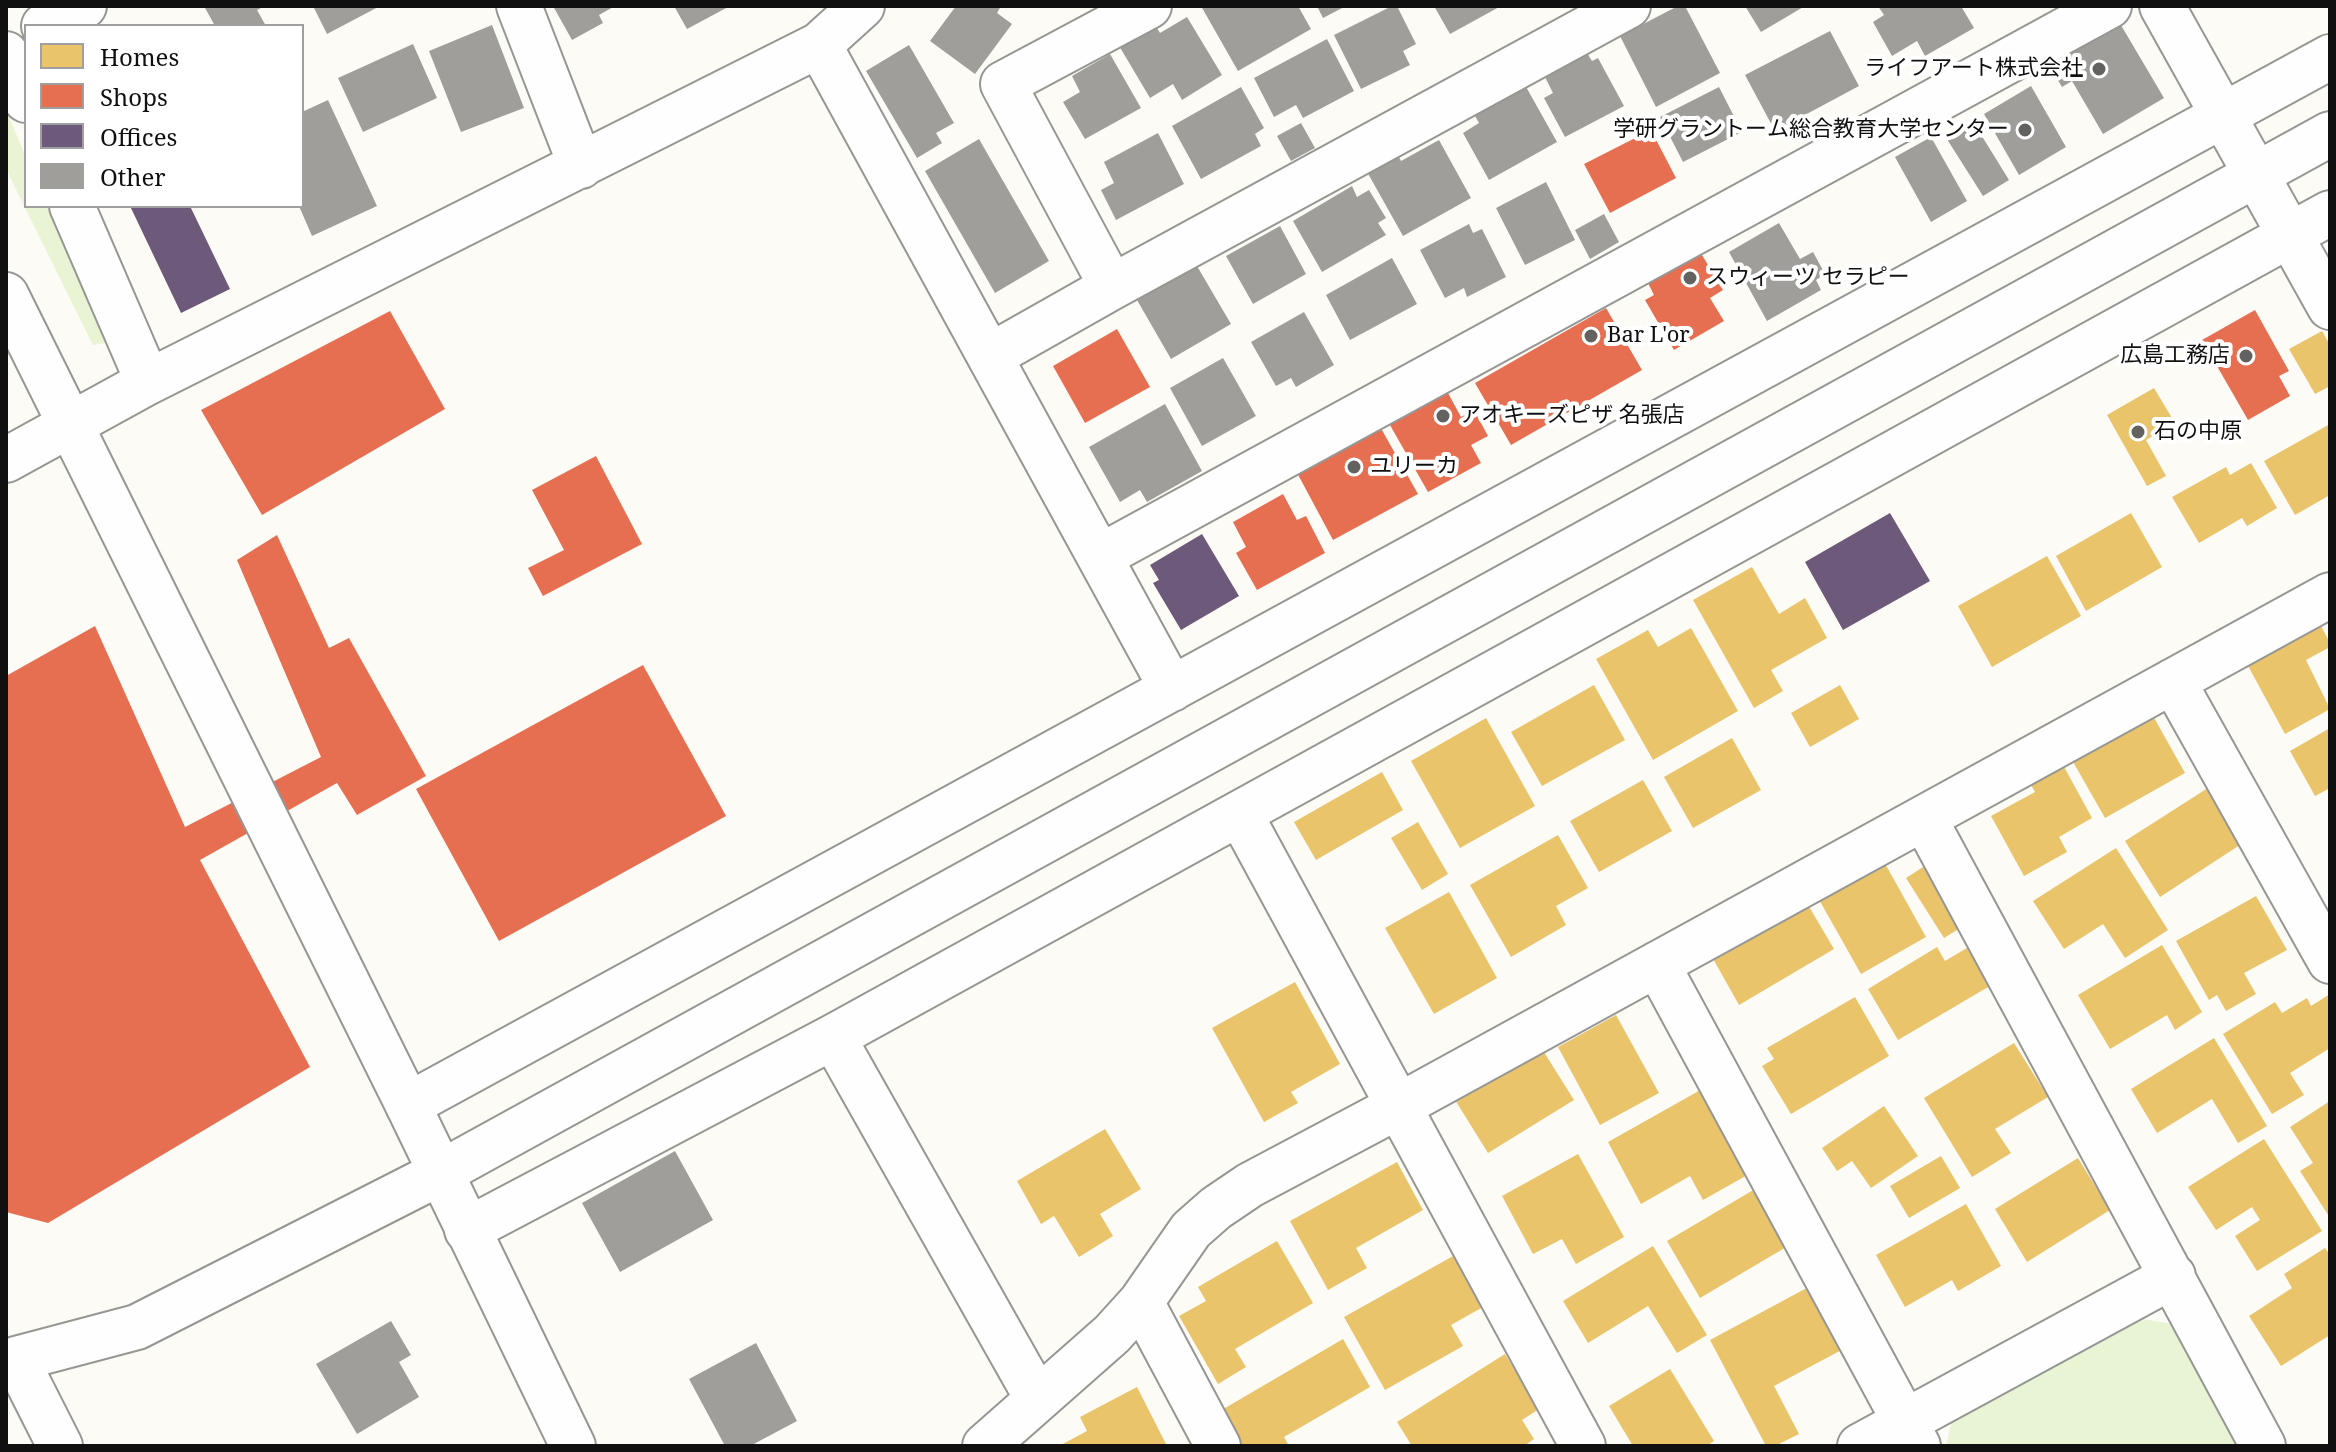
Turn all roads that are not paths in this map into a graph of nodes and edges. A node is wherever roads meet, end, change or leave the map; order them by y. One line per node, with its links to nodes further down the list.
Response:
1 (84, 6): 8 (street)
2 (519, 6): 17 (street)
3 (862, 6): 11 (street)
4 (1149, 6): 22 (street)
5 (1628, 6): 22 (street)
6 (2109, 6): 29 (street)
7 (2162, 6): 15 (street)
8 (48, 24)
9 (24, 36): 10 (street)
10 (6, 45)
11 (819, 45): 17 (street); 25 (street)
12 (6, 54): 14 (street)
13 (2330, 57): 15 (street)
14 (24, 95)
15 (2222, 116): 18 (street); 32 (street)
16 (2330, 134): 18 (street)
17 (581, 166): 26 (street)
18 (2255, 174): 21 (street); 40 (street)
19 (73, 208): 26 (street)
20 (2330, 213): 21 (street)
21 (2290, 235): 24 (street); 33 (street)
22 (1112, 287): 25 (street)
23 (6, 295): 27 (street)
24 (2330, 307)
25 (990, 356): 29 (street)
26 (148, 382): 27 (street)
27 (69, 424): 28 (street); 38 (street)
28 (8, 454)
29 (1101, 556): 32 (street)
30 (2330, 595): 31 (street)
31 (2173, 681): 34 (street); 35 (street)
32 (1172, 689): 38 (street)
33 (1240, 814): 37 (street); 39 (street)
34 (1924, 818): 36 (street); 42 (street)
35 (2330, 961)
36 (1657, 964): 39 (street); 46 (street)
37 (833, 1037): 41 (street); 45 (street)
38 (408, 1105): 40 (street)
39 (1397, 1107): 43 (street); 51 (street)
40 (440, 1173): 41 (street); 44 (street)
41 (467, 1230): 48 (street)
42 (2173, 1276): 46 (street); 53 (street)
43 (1141, 1302): 45 (street); 50 (street)
44 (11, 1362): 47 (street)
45 (1037, 1398): 49 (street)
46 (1911, 1434): 52 (street)
47 (60, 1446)
48 (573, 1446)
49 (985, 1446)
50 (1218, 1446)
51 (1583, 1446)
52 (1860, 1446)
53 (2263, 1446)

